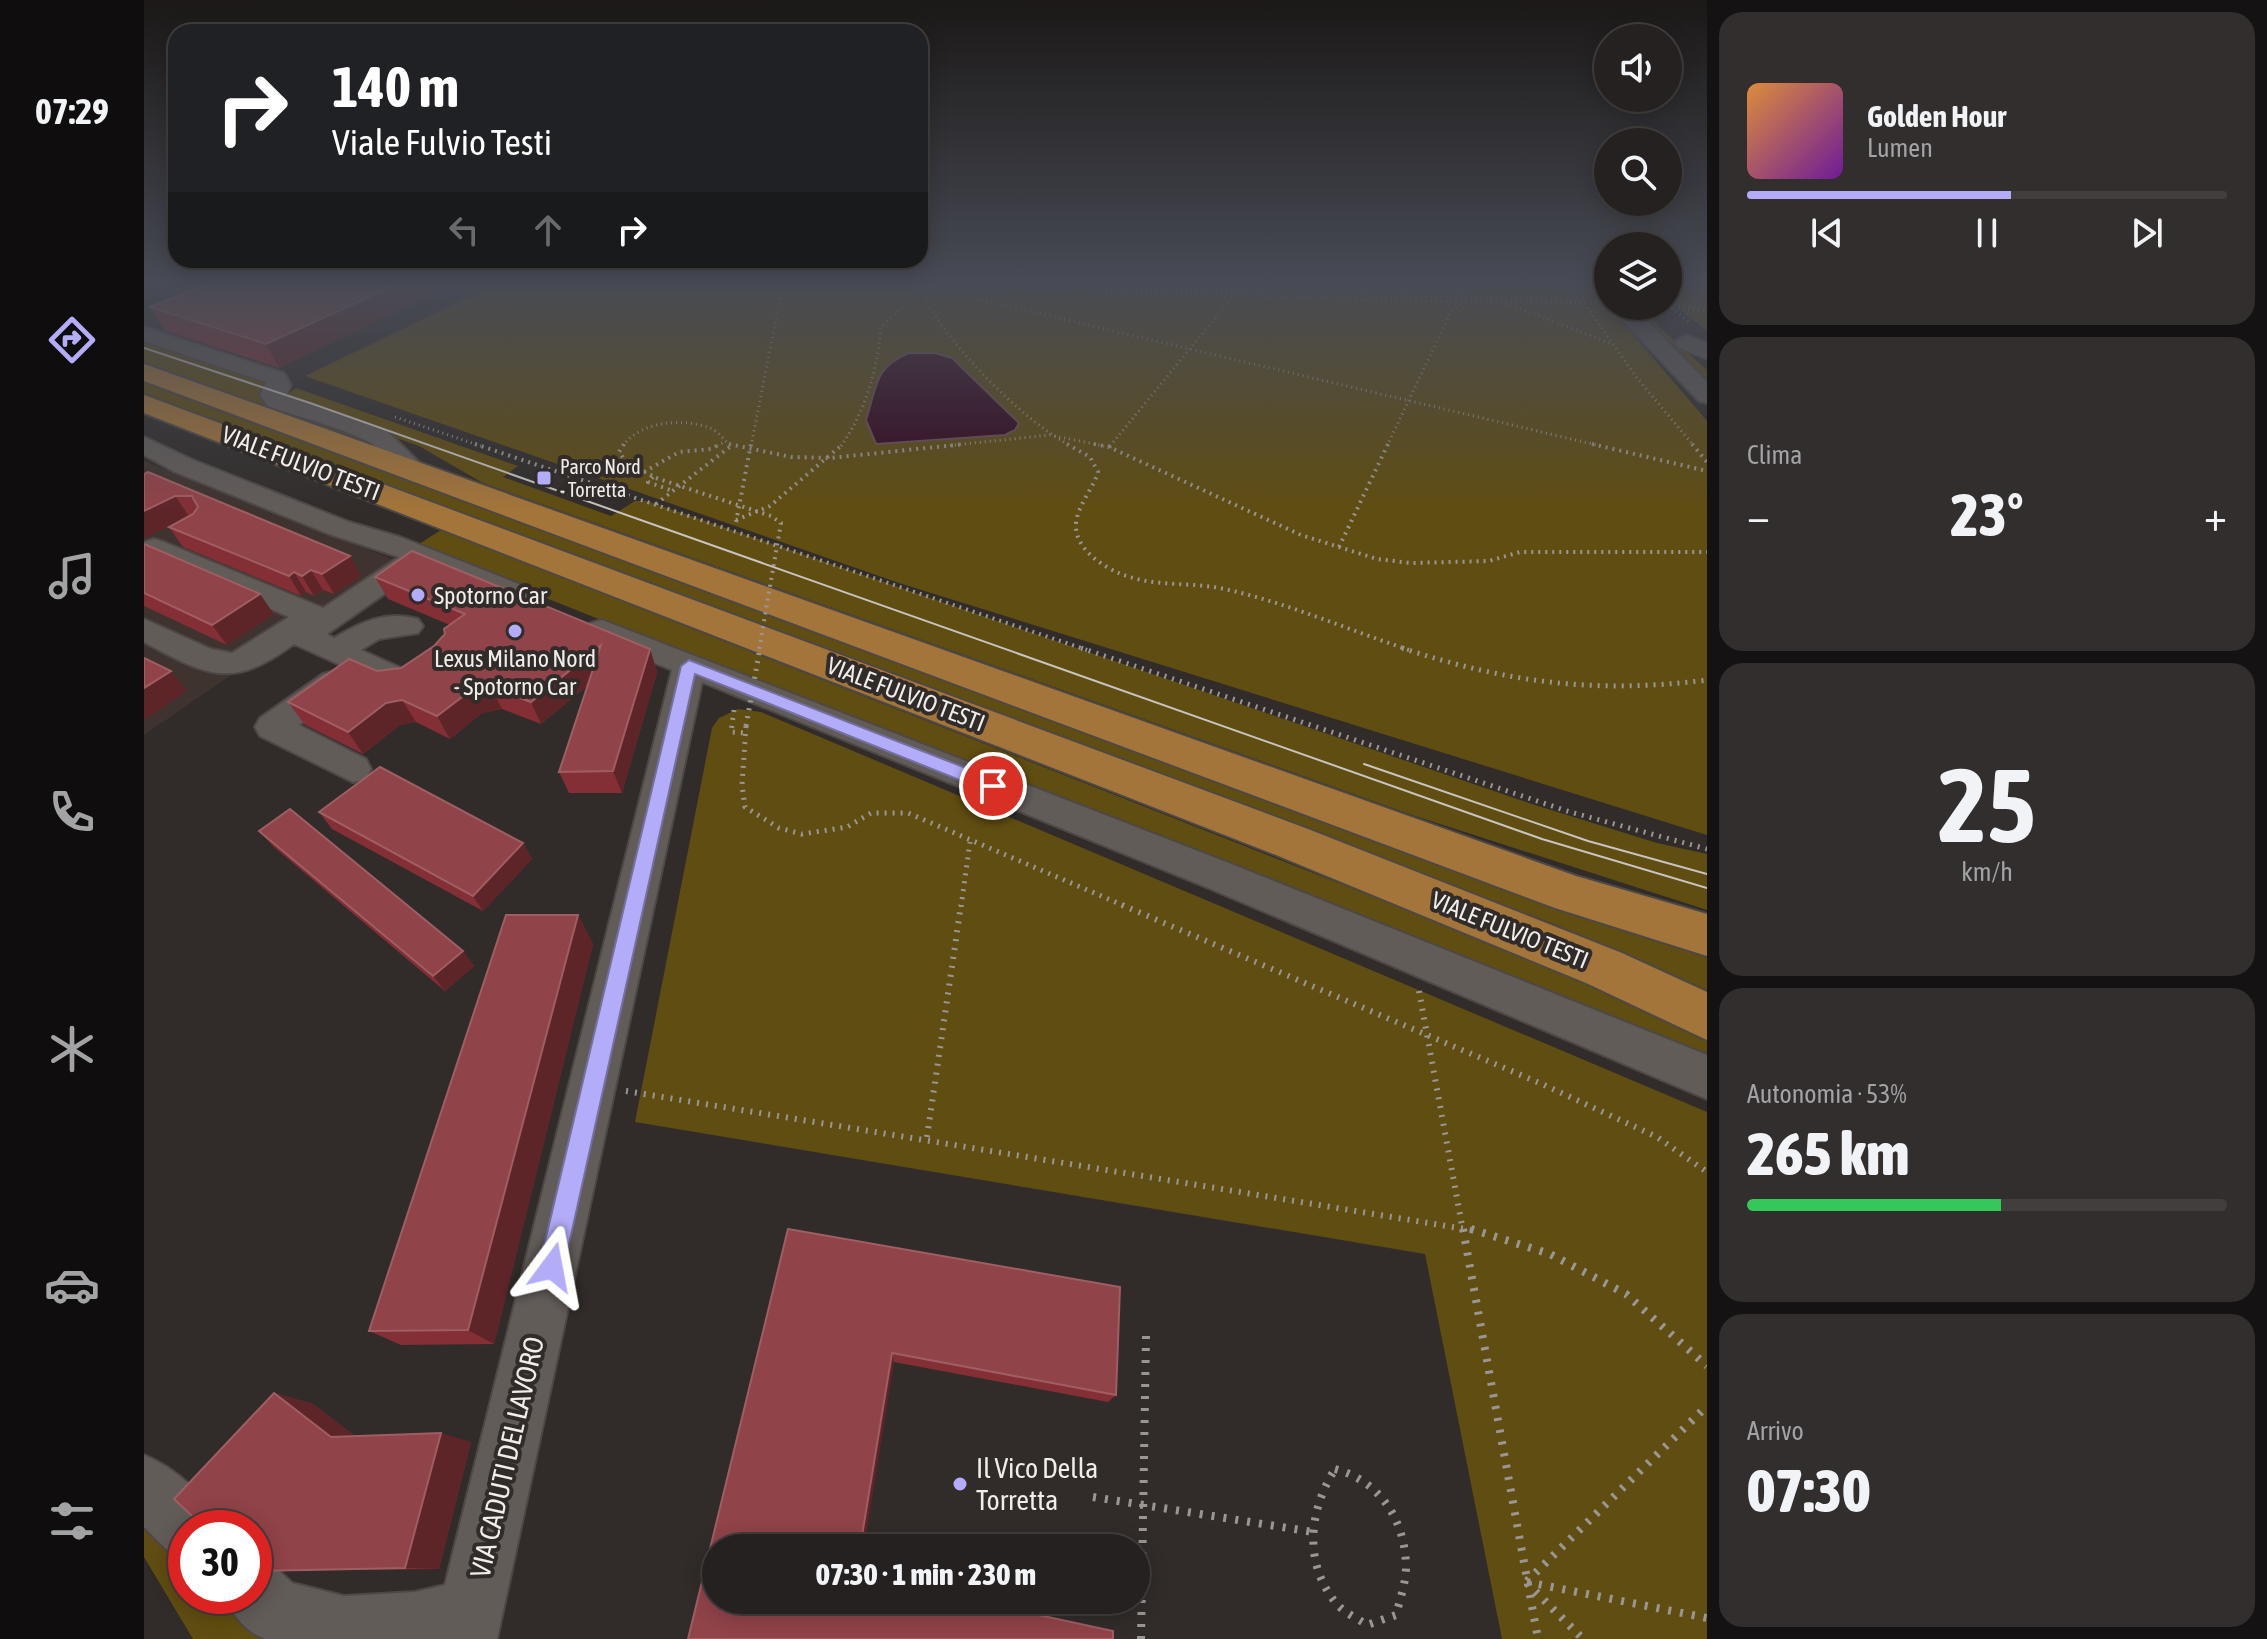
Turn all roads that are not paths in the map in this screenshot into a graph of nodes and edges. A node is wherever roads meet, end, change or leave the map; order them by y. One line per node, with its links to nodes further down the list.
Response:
1 (223, 360): 8 (street, VIALE FULVIO TESTI)
2 (1672, 360): 4 (street)
3 (144, 372): 8 (main road, VIALE FULVIO TESTI)
4 (1707, 396)
5 (144, 403): 22 (main road, VIALE FULVIO TESTI)
6 (144, 445): 7 (street, VIALE FULVIO TESTI)
7 (184, 466): 9 (street); 10 (street, VIALE FULVIO TESTI)
8 (415, 471): 21 (main road, VIALE FULVIO TESTI)
9 (151, 483)
10 (257, 495): 11 (street); 13 (street, VIALE FULVIO TESTI)
11 (224, 510)
12 (181, 533): 14 (street)
13 (421, 545): 17 (street); 19 (street)
14 (149, 550): 16 (street)
15 (407, 626): 17 (street)
16 (144, 629)
17 (347, 658): 18 (street); 20 (street)
18 (426, 664)
19 (689, 666): 23 (street); 27 (street, VIA CADUTI DEL LAVORO)
20 (353, 769)
21 (1707, 935)
22 (1707, 1017)
23 (1707, 1077)
24 (144, 1485): 25 (street)
25 (170, 1510)
26 (272, 1608): 27 (street)
27 (467, 1626)

